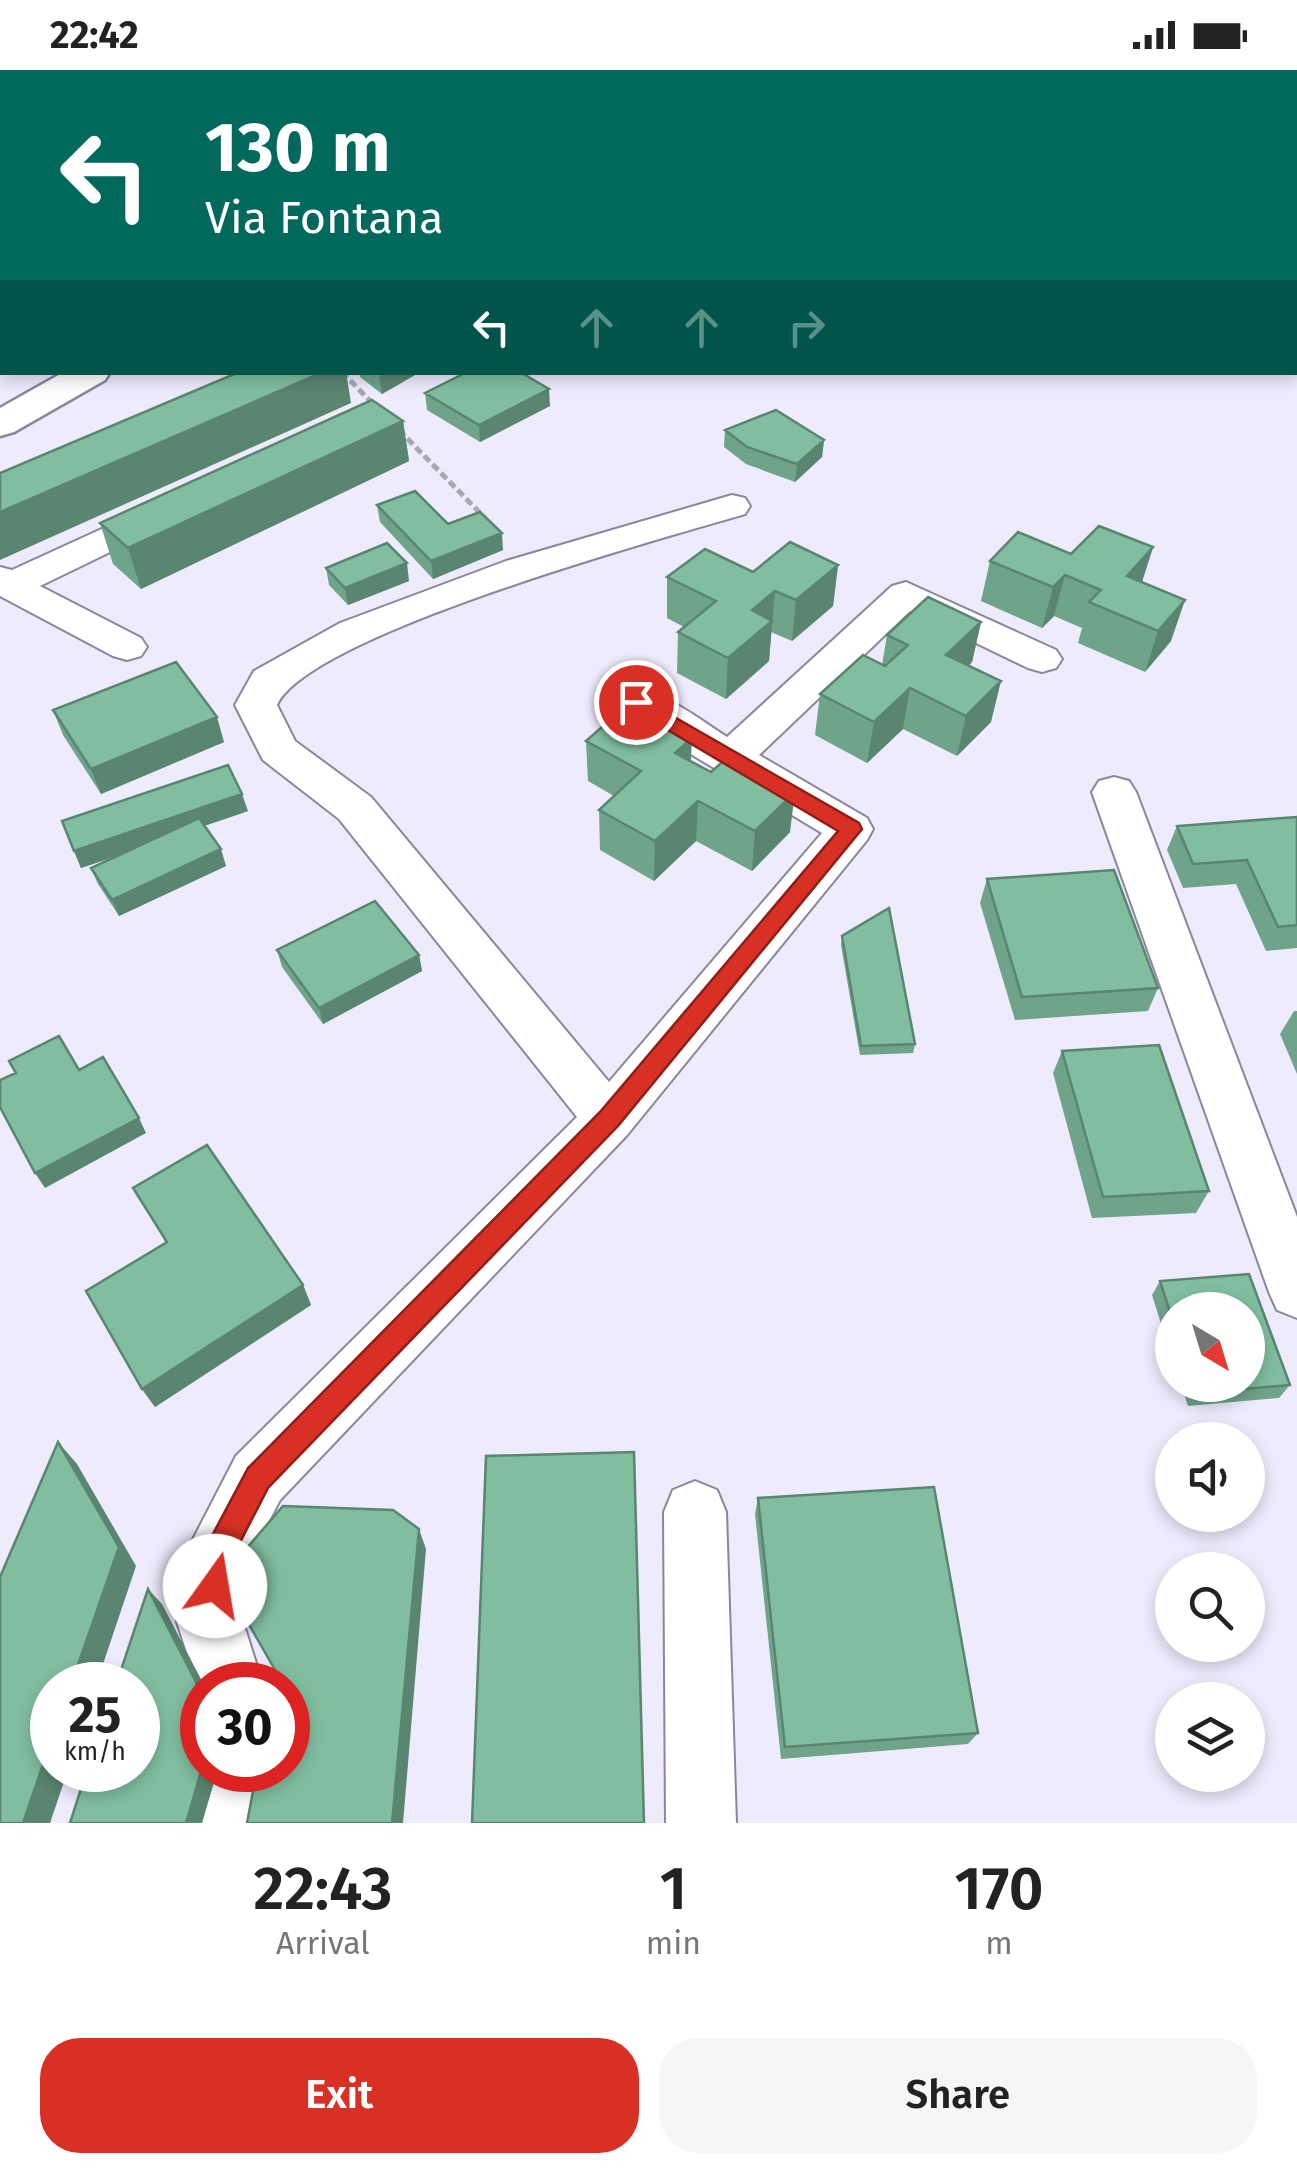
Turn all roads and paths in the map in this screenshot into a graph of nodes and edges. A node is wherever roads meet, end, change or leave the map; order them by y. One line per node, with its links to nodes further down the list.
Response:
1 (87, 375): 4 (street)
2 (345, 375): 3 (path)
3 (383, 414)
4 (0, 424)
5 (396, 428): 8 (path)
6 (188, 500): 9 (street)
7 (732, 506): 8 (street)
8 (532, 566): 15 (street)
9 (5, 583): 10 (street)
10 (126, 647)
11 (1042, 659): 13 (street)
12 (636, 702): 13 (street)
13 (730, 758): 15 (street)
14 (1114, 792): 16 (street)
15 (609, 1119): 19 (street)
16 (1286, 1229): 17 (street)
17 (1297, 1292)
18 (695, 1512): 22 (street)
19 (223, 1662)
20 (236, 1792): 21 (street)
21 (228, 1823)
22 (701, 1823)

